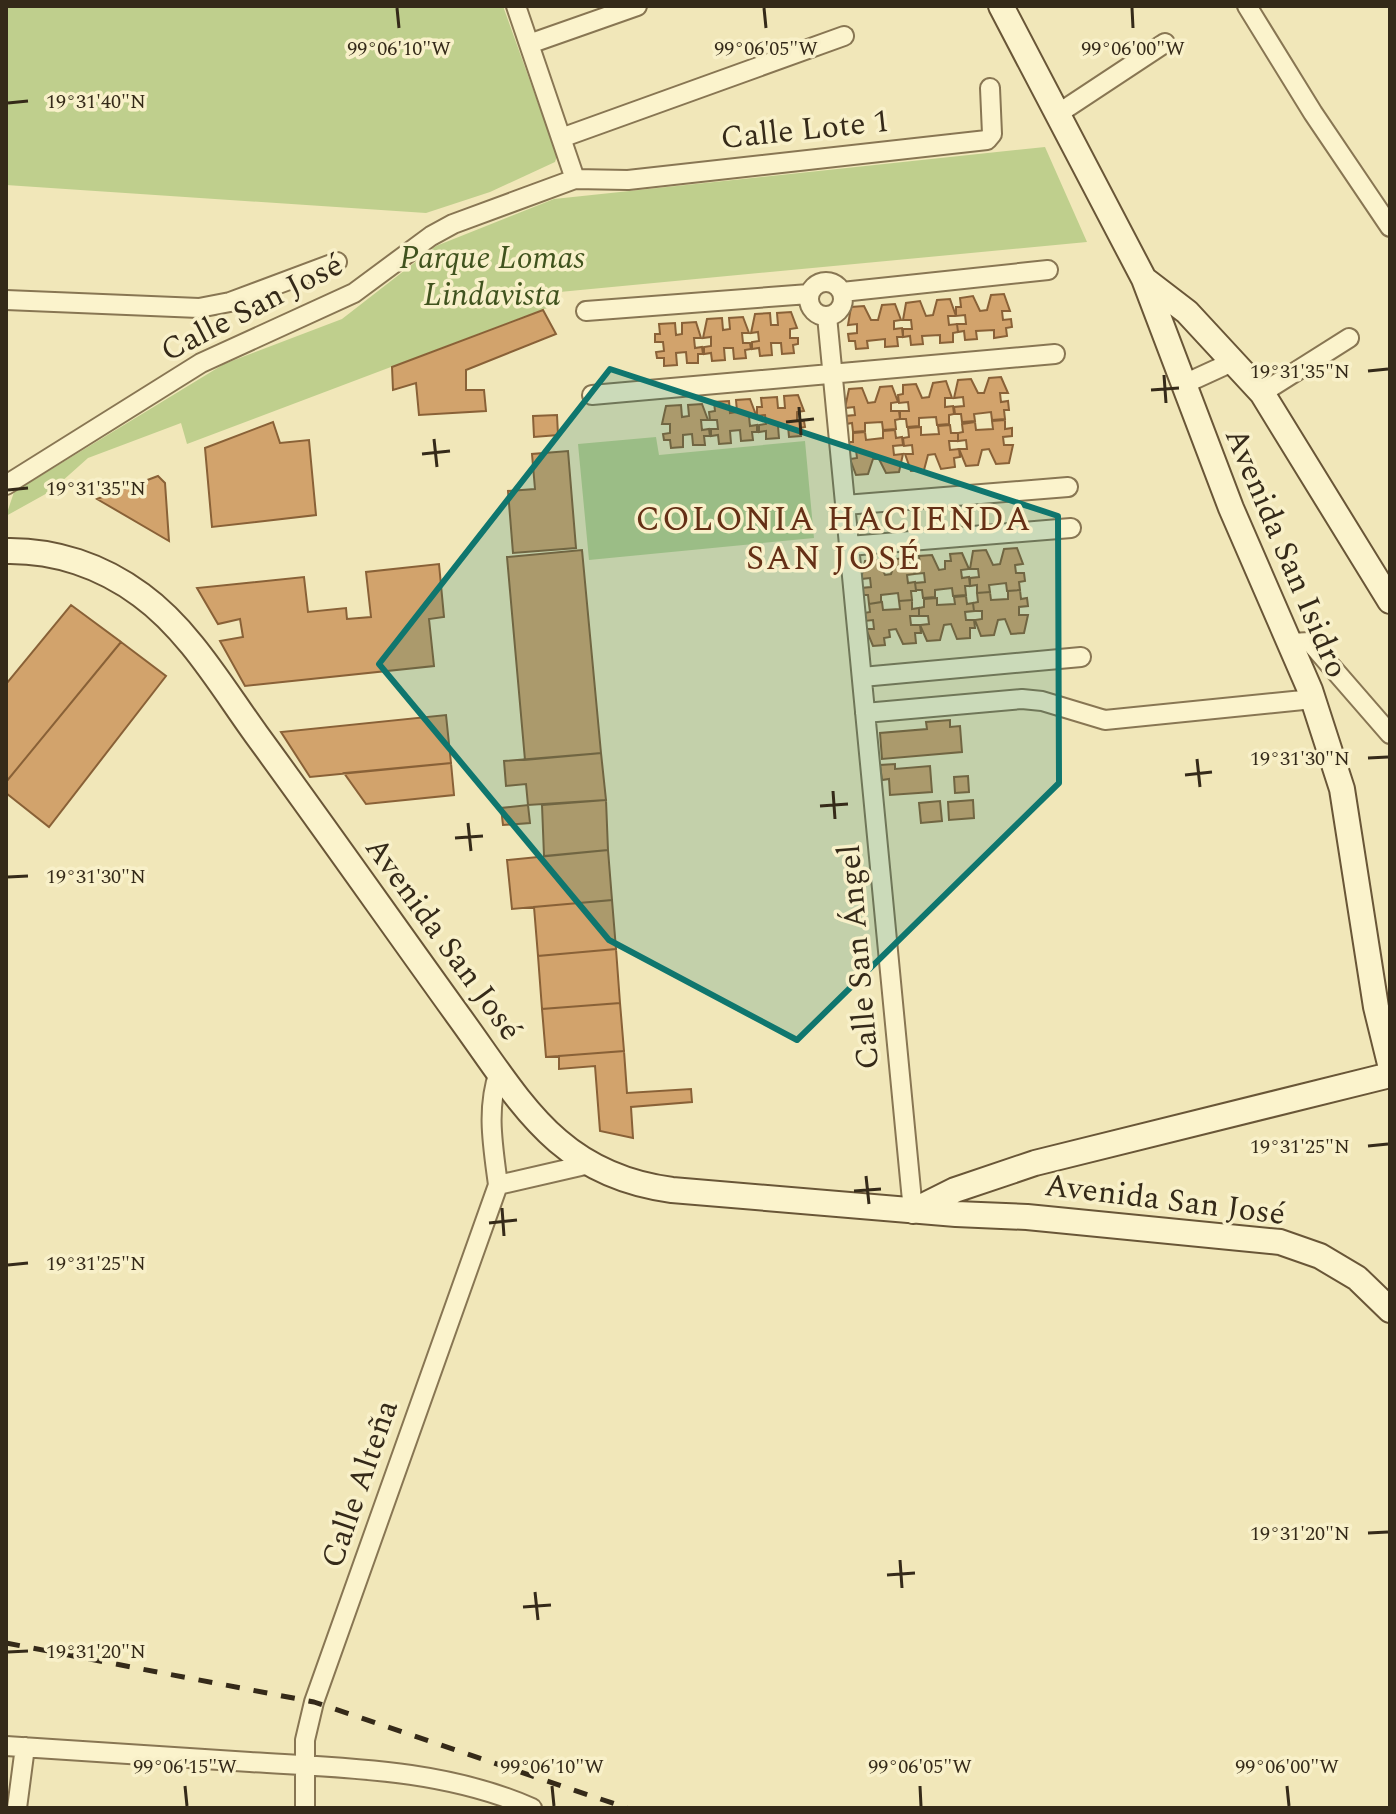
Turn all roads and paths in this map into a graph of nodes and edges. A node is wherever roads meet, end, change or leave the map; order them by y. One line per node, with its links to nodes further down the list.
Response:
1 (516, 6): 7 (street)
2 (637, 6): 7 (street)
3 (1001, 6): 9 (main road, Avenida San Isidro)
4 (1247, 6): 12 (street)
5 (844, 36): 10 (street)
6 (1165, 43): 9 (street)
7 (529, 44): 10 (street)
8 (990, 88): 11 (street, Calle Lote 1)
9 (1059, 113): 15 (main road, Avenida San Isidro)
10 (561, 138): 11 (street)
11 (575, 179): 28 (street, Calle San José)
12 (1390, 227)
13 (337, 262): 18 (street)
14 (1048, 270): 16 (street)
15 (1144, 279): 23 (main road); 25 (main road, Avenida San Isidro)
16 (842, 292): 17 (street); 20 (street)
17 (809, 294): 19 (street); 20 (street)
18 (6, 300)
19 (586, 311)
20 (827, 316): 24 (street, Calle San Ángel)
21 (1349, 338): 26 (street)
22 (1055, 354): 24 (street)
23 (1230, 363): 25 (street); 26 (main road)
24 (832, 372): 27 (street); 30 (street, Calle San Ángel)
25 (1182, 385): 35 (main road, Avenida San Isidro)
26 (1262, 393): 34 (main road)
27 (592, 395)
28 (6, 485)
29 (1068, 487): 30 (street)
30 (845, 505): 32 (street, Calle San Ángel)
31 (1071, 528): 32 (street)
32 (849, 546): 37 (street, Calle San Ángel)
33 (6, 551): 42 (main road, Avenida San José)
34 (1390, 601)
35 (1290, 643): 38 (main road, Avenida San Isidro); 40 (street)
36 (1081, 657): 37 (street)
37 (862, 677): 39 (street, Calle San Ángel)
38 (1313, 699): 39 (street); 41 (main road, Avenida San Isidro)
39 (865, 713): 46 (street, Calle San Ángel)
40 (1390, 734)
41 (1390, 1064)
42 (499, 1072): 44 (main road, Avenida San José); 45 (street, Calle Alteña)
43 (1390, 1075): 46 (main road, Avenida San José)
44 (585, 1165): 45 (street); 46 (main road, Avenida San José)
45 (498, 1185): 50 (street, Calle Alteña)
46 (913, 1211): 47 (main road, Avenida San José)
47 (1390, 1310)
48 (6, 1746): 49 (street)
49 (25, 1747): 50 (street); 52 (street)
50 (307, 1765): 51 (street); 53 (street, Calle Alteña)
51 (523, 1806)
52 (17, 1808)
53 (305, 1808)

